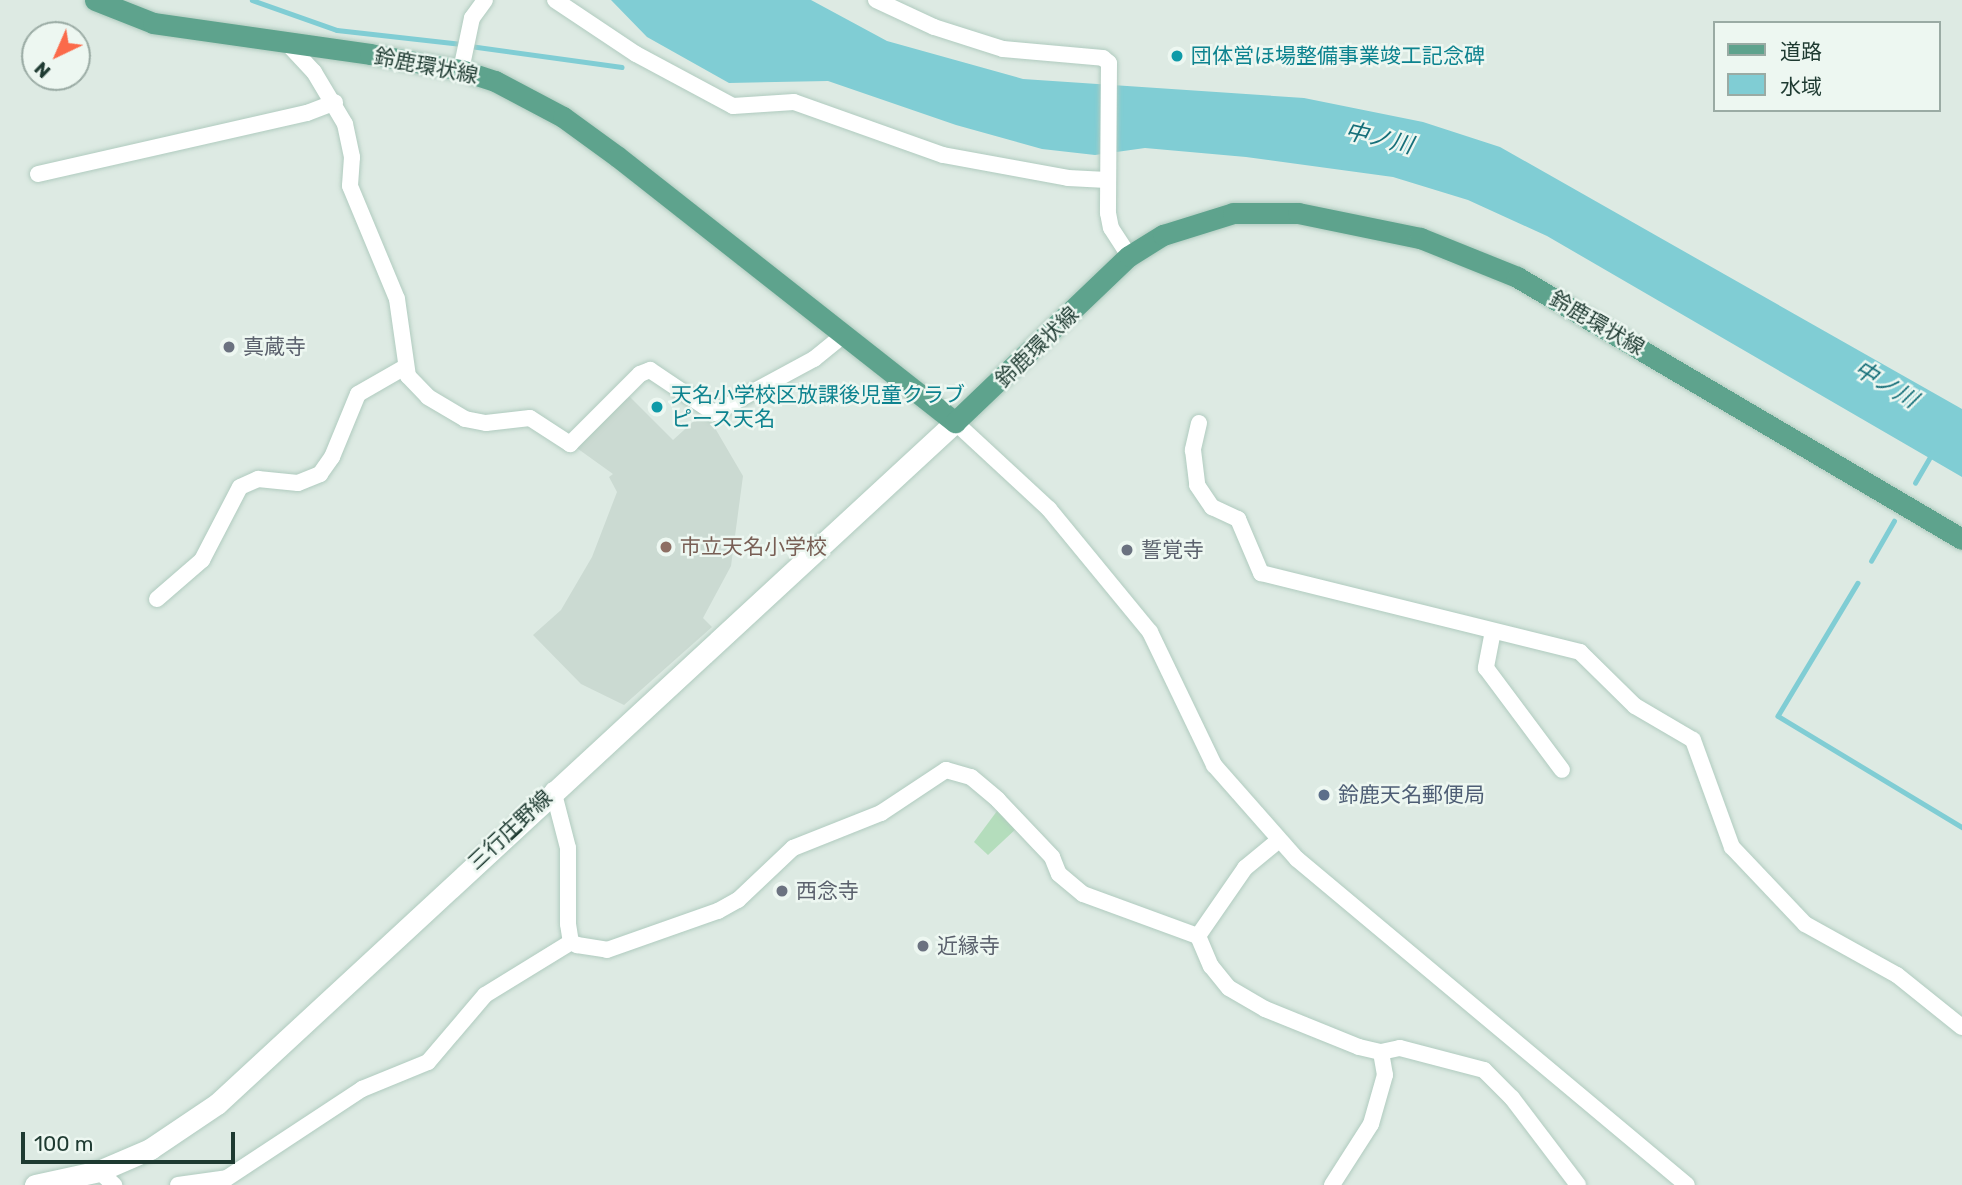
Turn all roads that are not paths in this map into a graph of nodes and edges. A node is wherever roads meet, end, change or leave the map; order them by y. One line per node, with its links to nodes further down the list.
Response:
1 (95, 0): 5 (main road, 鈴鹿環状線)
2 (555, 0): 9 (street)
3 (876, 0): 9 (street)
4 (483, 1): 6 (street)
5 (286, 42): 6 (main road, 鈴鹿環状線); 7 (street)
6 (464, 54): 11 (main road, 鈴鹿環状線)
7 (334, 102): 8 (street); 12 (street)
8 (38, 174)
9 (1107, 180): 10 (street)
10 (1129, 256): 13 (main road, 鈴鹿環状線); 15 (main road, 鈴鹿環状線)
11 (845, 334): 12 (street); 13 (main road, 鈴鹿環状線)
12 (405, 367): 16 (street)
13 (955, 422): 19 (main road, 三行庄野線); 20 (street)
14 (1199, 423): 17 (street)
15 (1962, 539)
16 (157, 599)
17 (1493, 631): 18 (street); 23 (street)
18 (1562, 770)
19 (553, 790): 22 (street); 25 (main road, 三行庄野線)
20 (1279, 840): 21 (street); 30 (street)
21 (1198, 936): 22 (street); 24 (street)
22 (571, 942): 27 (street)
23 (1962, 1027)
24 (1381, 1052): 28 (street); 29 (street)
25 (106, 1178): 26 (main road, 三行庄野線)
26 (35, 1185)
27 (178, 1185)
28 (1332, 1185)
29 (1578, 1185)
30 (1687, 1185)

